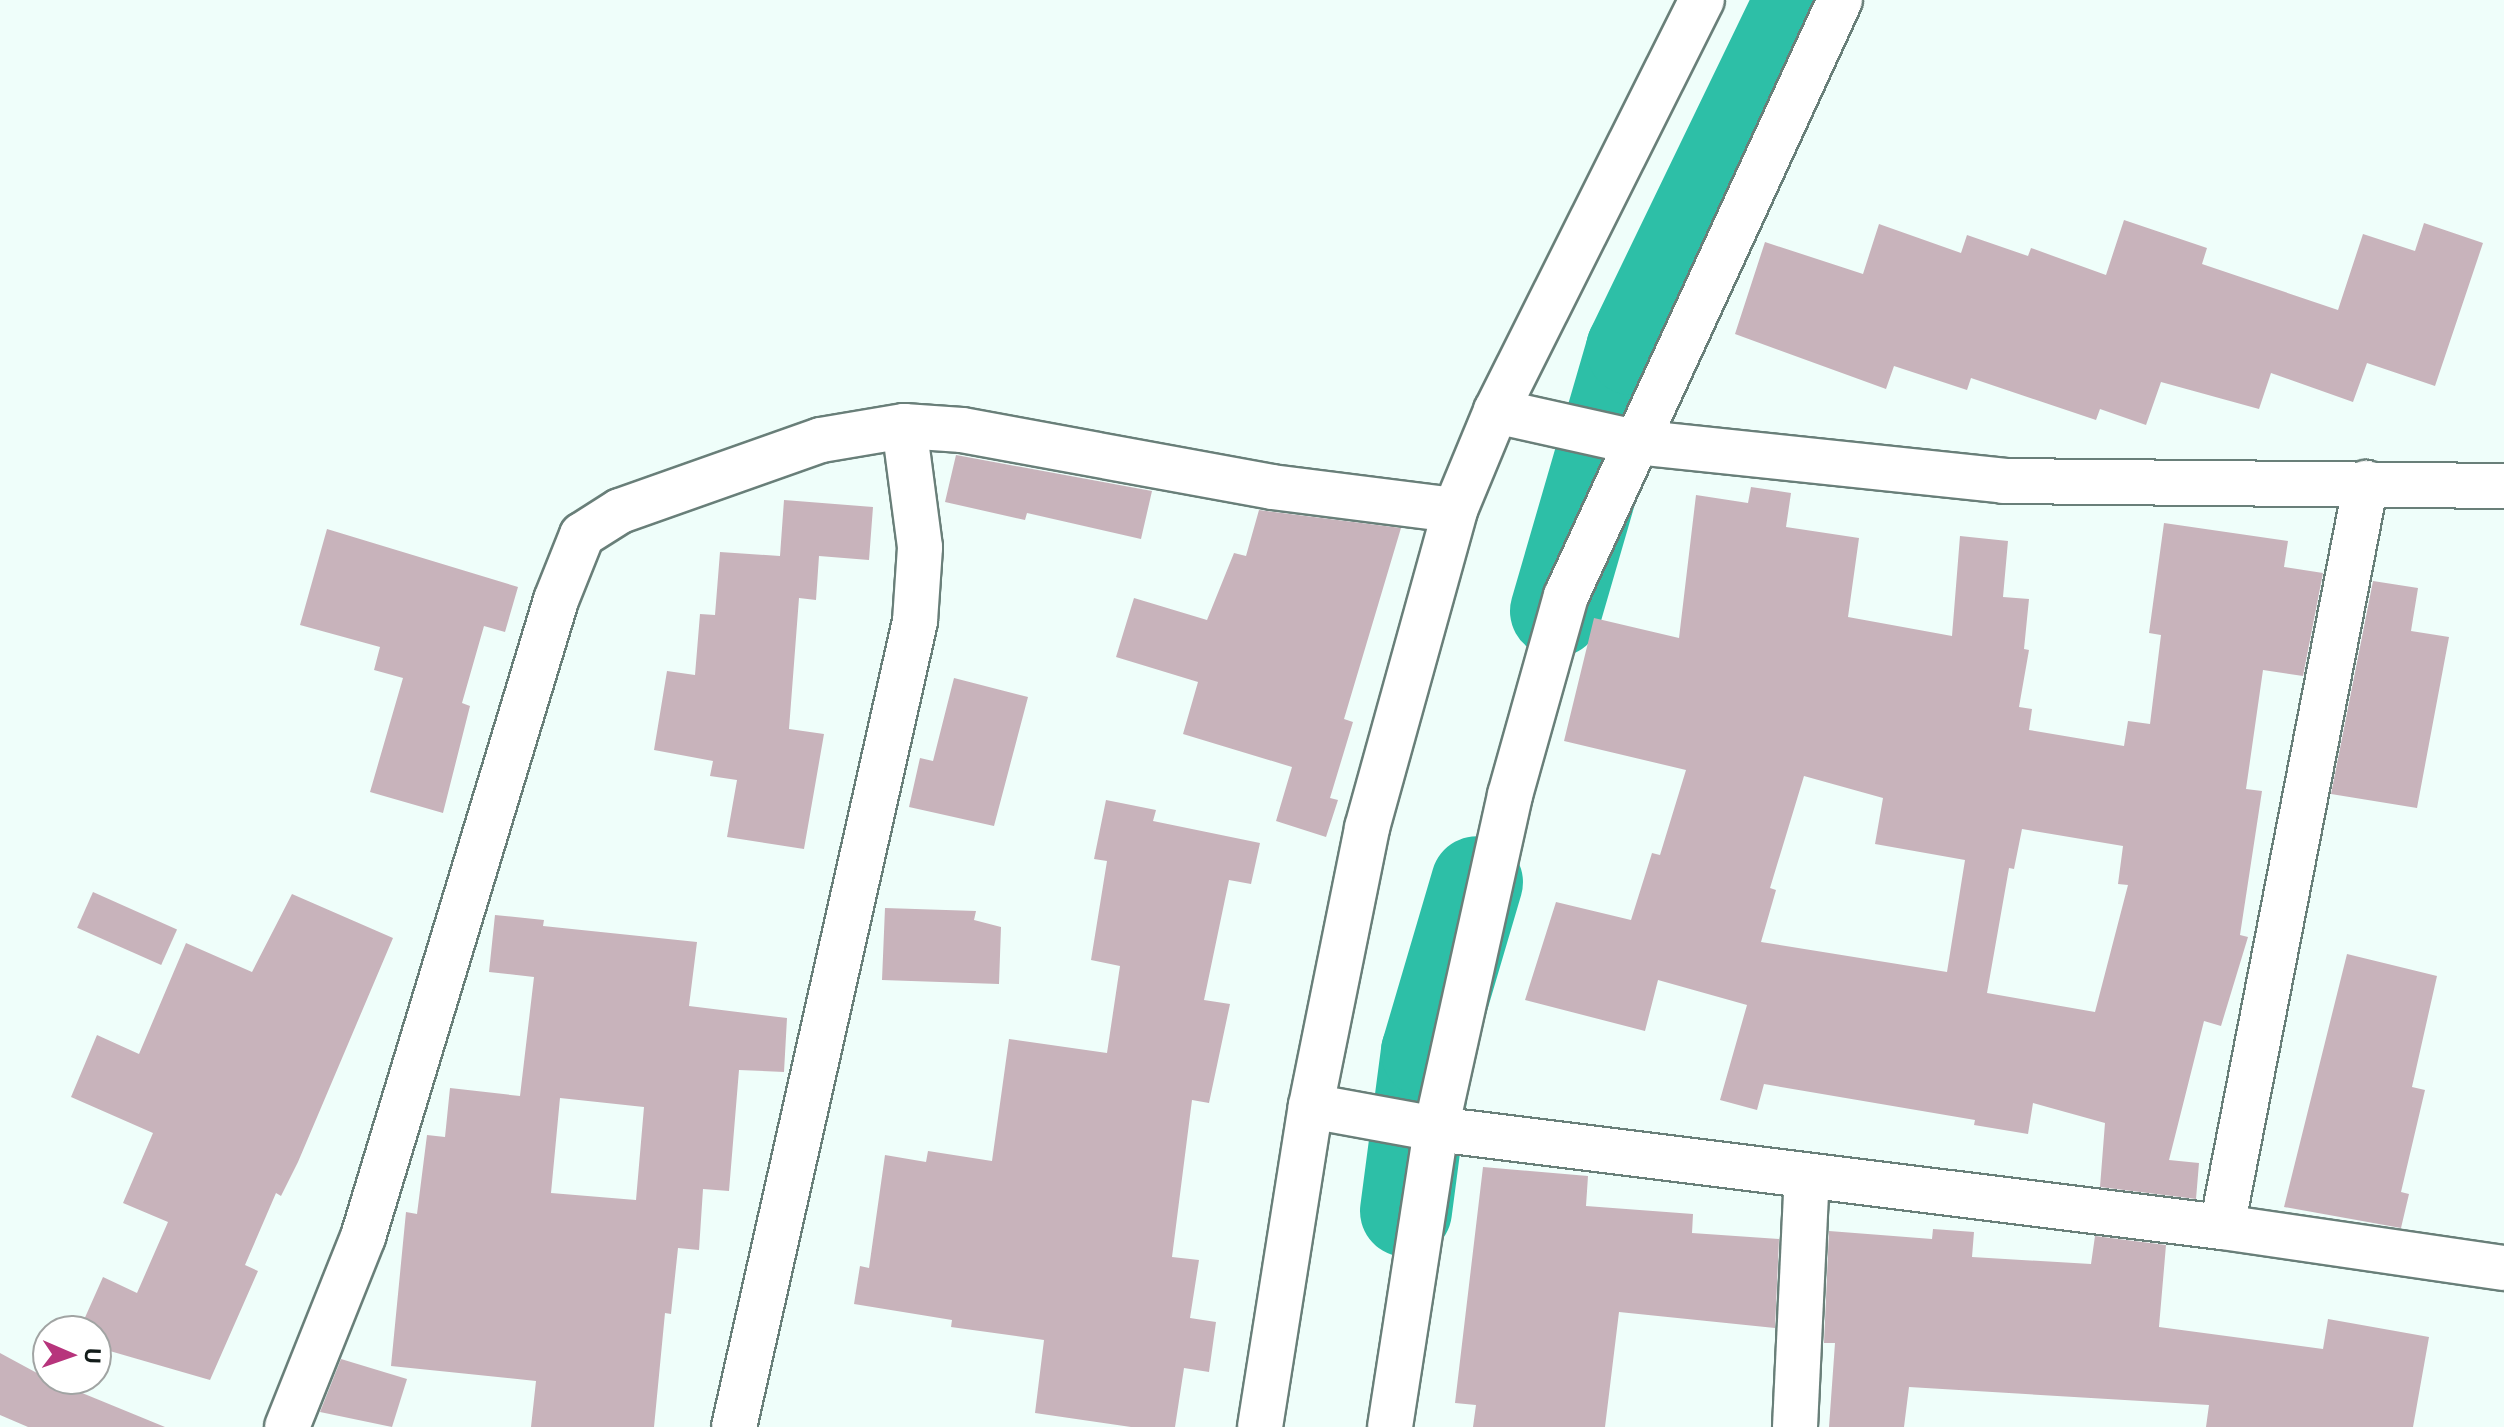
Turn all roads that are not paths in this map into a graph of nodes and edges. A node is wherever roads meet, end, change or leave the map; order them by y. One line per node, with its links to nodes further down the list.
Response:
1 (1702, 0): 3 (street)
2 (1840, 0): 5 (street)
3 (1514, 416): 5 (street); 8 (street)
4 (904, 426): 8 (street); 14 (street); 15 (street)
5 (1622, 439): 6 (street); 10 (street)
6 (2366, 483): 7 (street); 12 (street)
7 (2504, 486)
8 (1455, 510): 9 (street)
9 (1329, 1111): 10 (street); 16 (street)
10 (1429, 1128): 11 (street); 17 (street)
11 (1807, 1176): 12 (street); 18 (street)
12 (2222, 1227): 13 (street)
13 (2504, 1268)
14 (287, 1427)
15 (734, 1427)
16 (1260, 1427)
17 (1390, 1427)
18 (1795, 1427)

